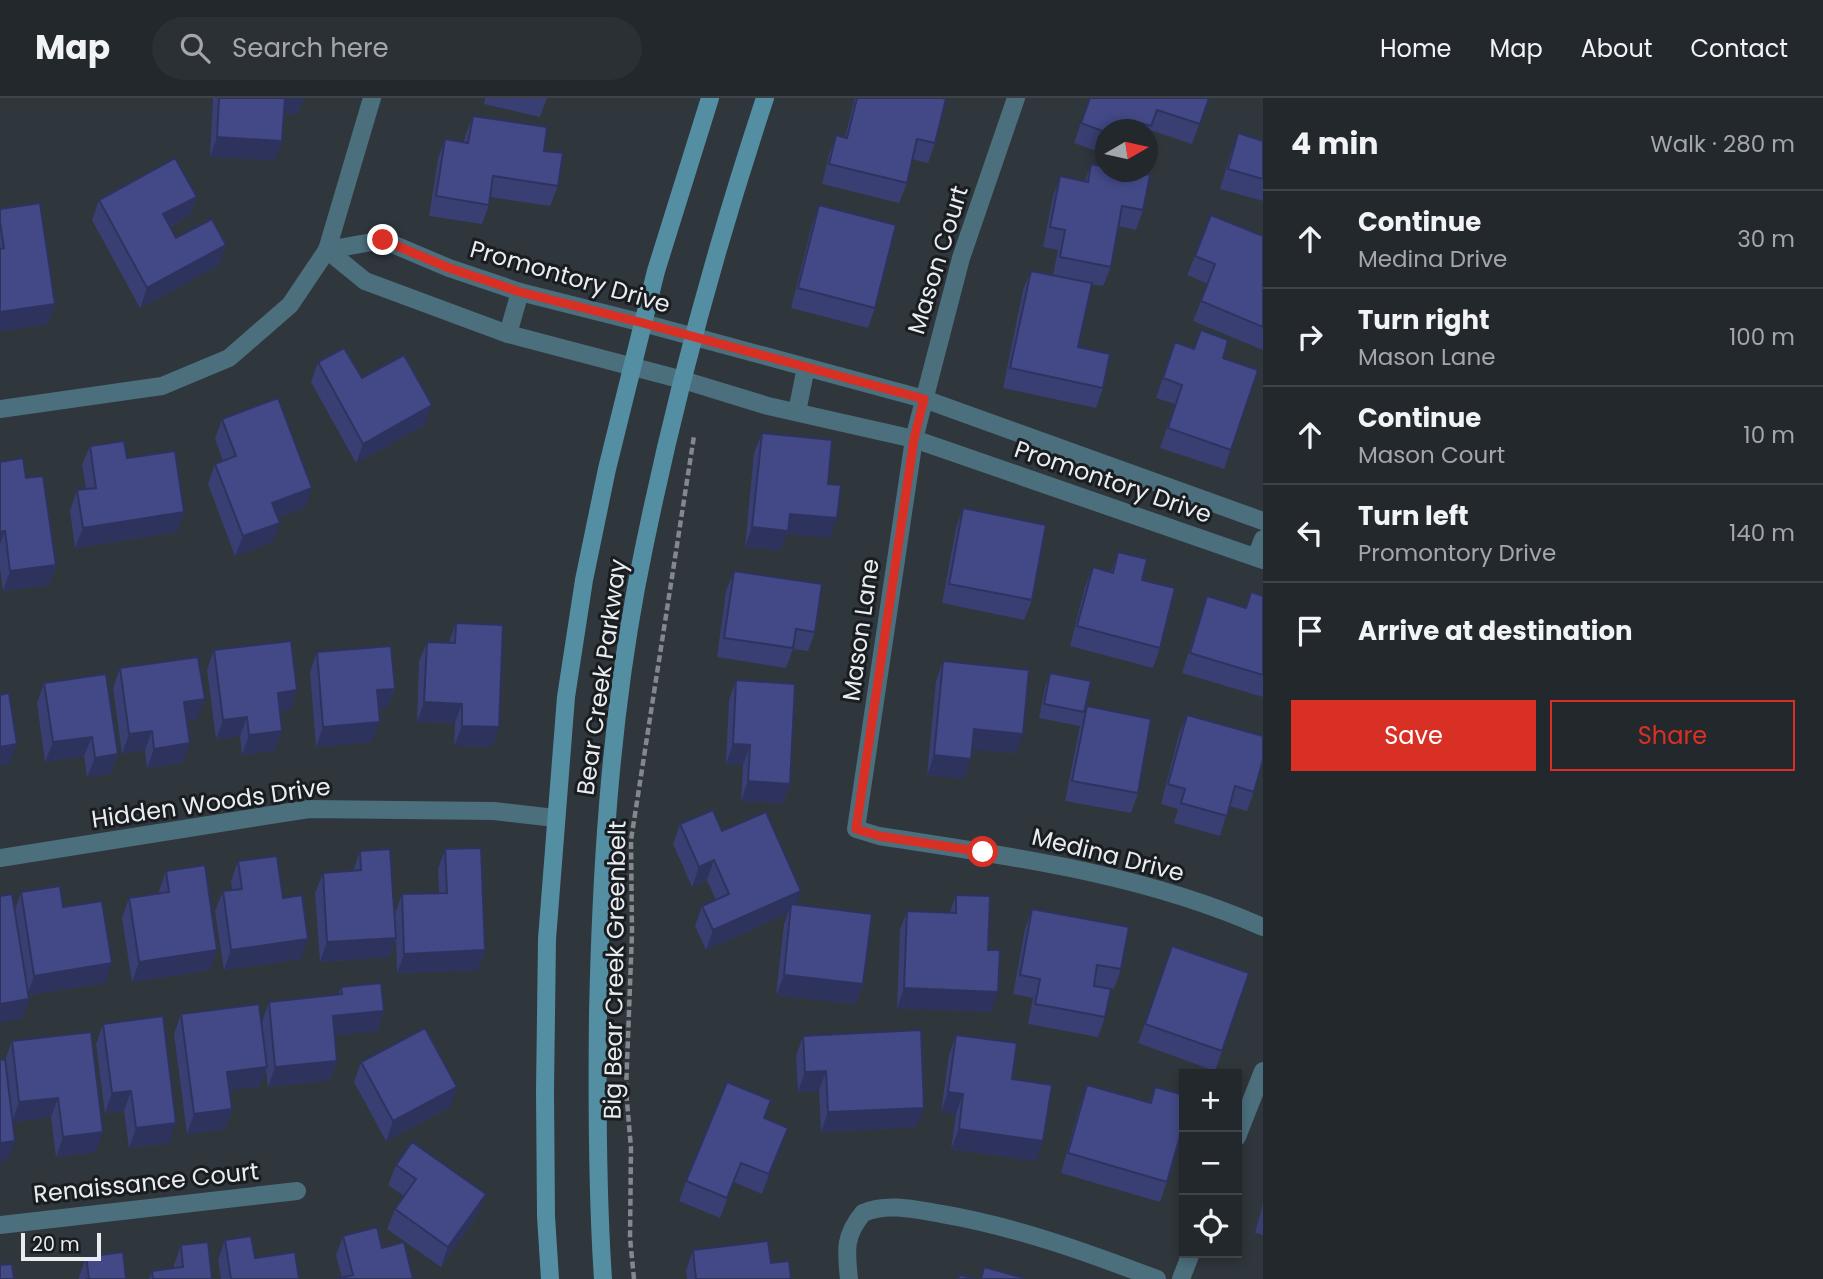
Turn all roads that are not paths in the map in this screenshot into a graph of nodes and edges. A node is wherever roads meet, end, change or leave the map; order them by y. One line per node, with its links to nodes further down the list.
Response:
1 (372, 98): 5 (street)
2 (710, 98): 7 (main road, Bear Creek Parkway)
3 (765, 98): 9 (main road, Bear Creek Parkway)
4 (1016, 98): 13 (street, Mason Court)
5 (327, 250): 6 (street, Promontory Drive); 8 (street, Promontory Drive); 14 (street)
6 (520, 292): 7 (street, Promontory Drive); 8 (street)
7 (643, 323): 9 (street, Promontory Drive); 11 (main road, Bear Creek Parkway)
8 (508, 334): 11 (street, Promontory Drive)
9 (693, 337): 10 (street, Promontory Drive); 12 (main road, Bear Creek Parkway)
10 (806, 367): 13 (street, Promontory Drive); 15 (street)
11 (633, 368): 12 (street, Promontory Drive); 20 (main road, Bear Creek Parkway)
12 (683, 380): 15 (street, Promontory Drive); 30 (main road, Bear Creek Parkway)
13 (924, 399): 16 (street, Mason Court); 17 (street, Promontory Drive)
14 (0, 409)
15 (797, 412): 16 (street, Promontory Drive)
16 (914, 439): 19 (street, Promontory Drive); 21 (street, Mason Lane)
17 (1263, 521)
18 (1263, 539): 19 (street)
19 (1259, 559)
20 (555, 818): 22 (street, Hidden Woods Drive); 29 (main road, Bear Creek Parkway)
21 (856, 829): 23 (street, Medina Drive)
22 (0, 858)
23 (1263, 927)
24 (1263, 1071): 25 (street)
25 (1239, 1132)
26 (297, 1191): 27 (street, Renaissance Court)
27 (0, 1224)
28 (1189, 1258): 33 (street)
29 (550, 1279)
30 (603, 1279)
31 (849, 1279): 32 (street)
32 (1157, 1279)
33 (1181, 1279)

